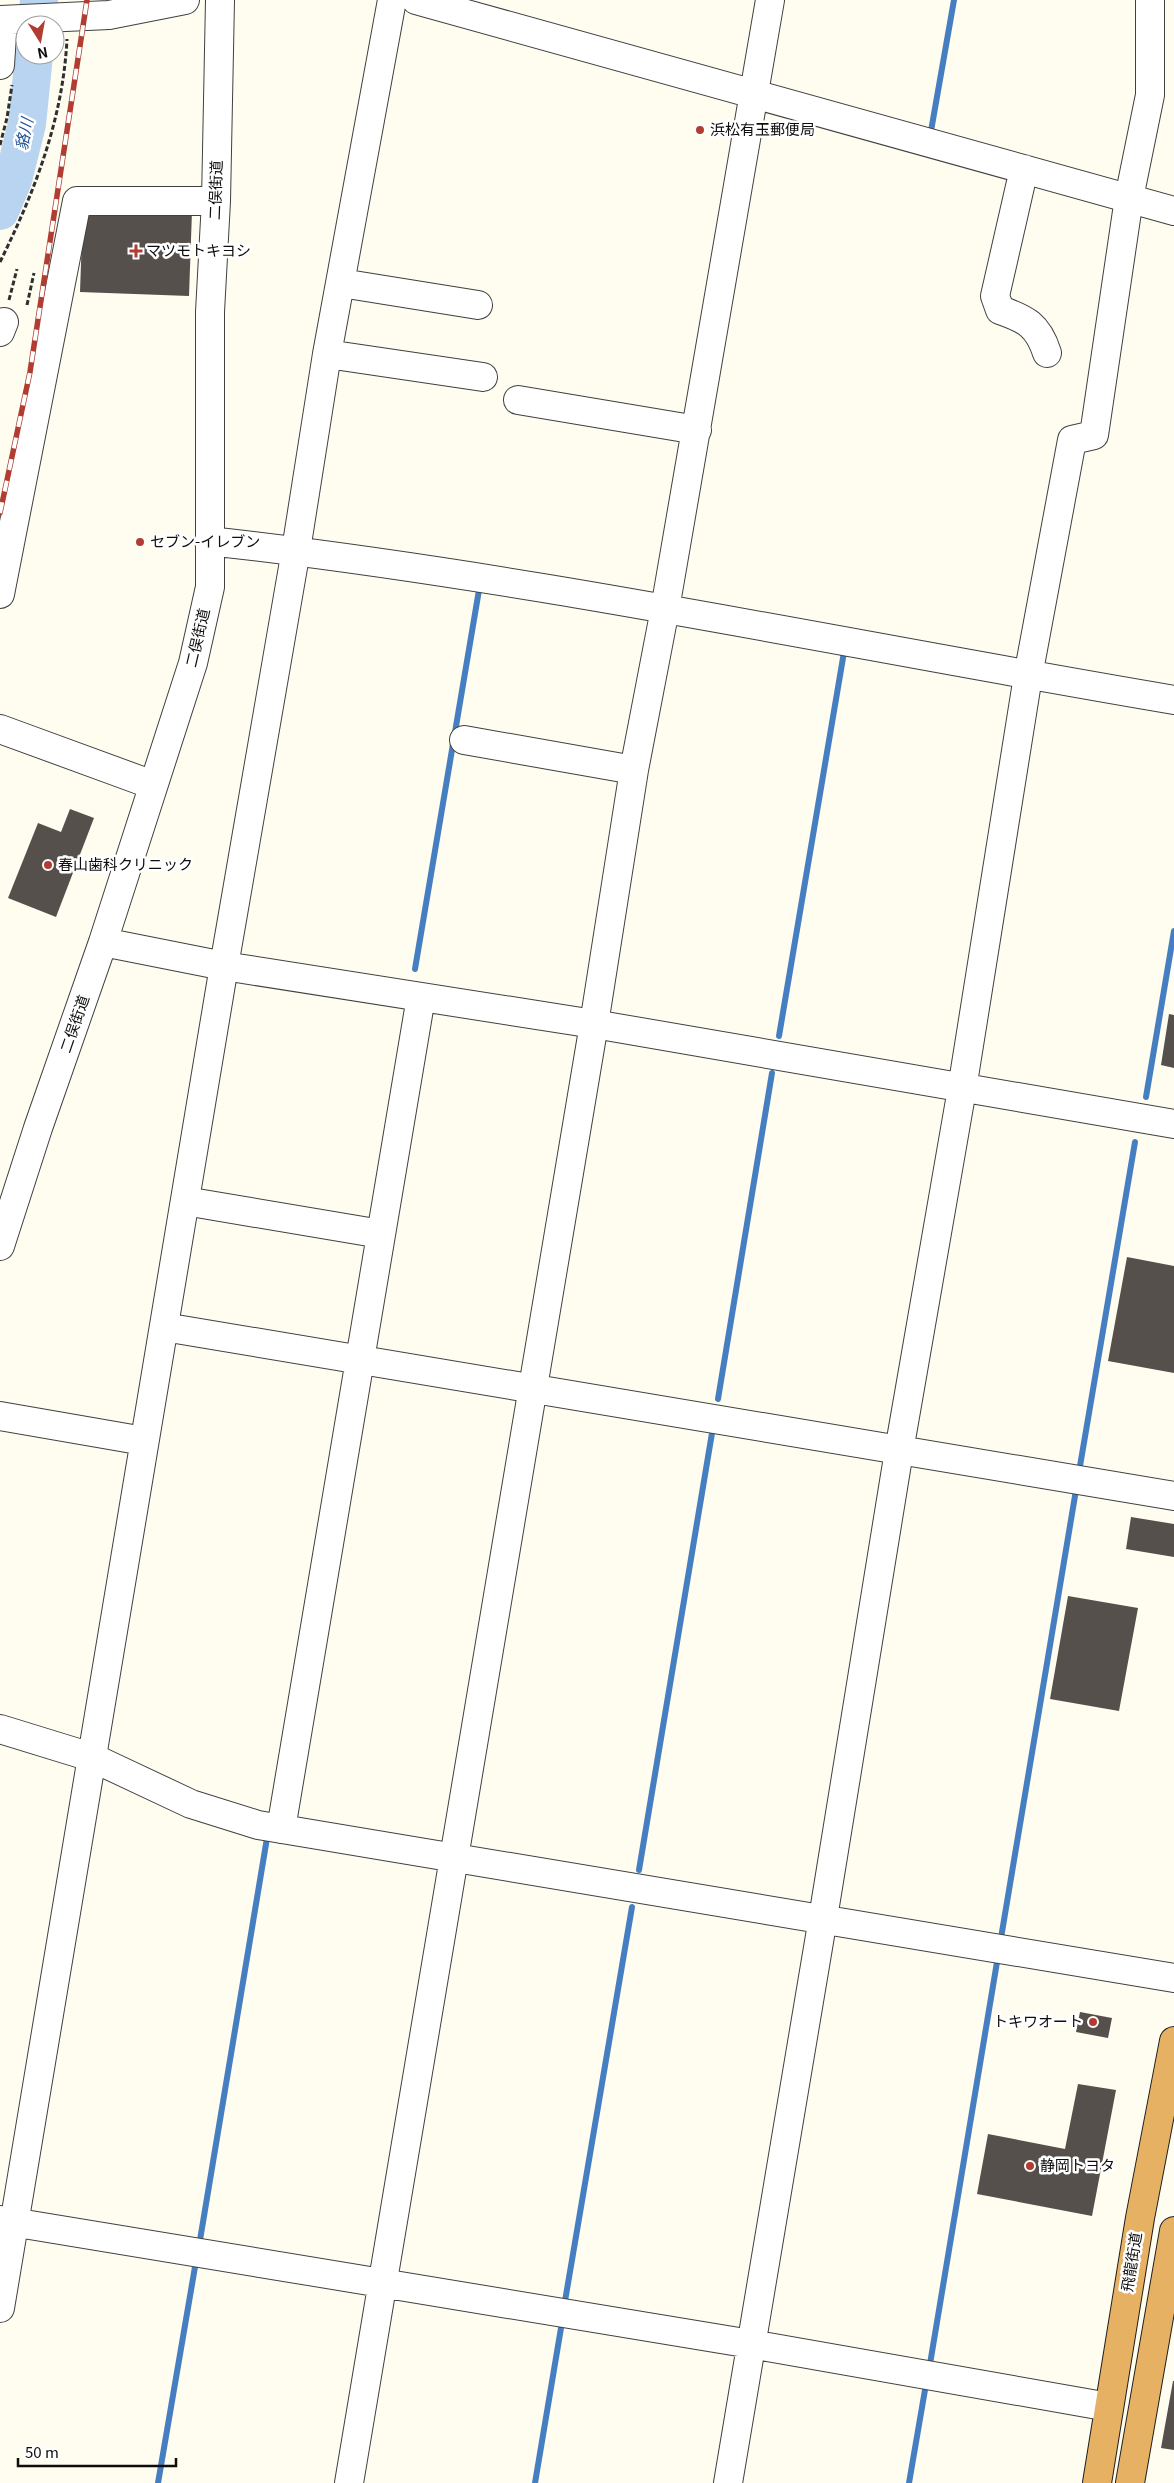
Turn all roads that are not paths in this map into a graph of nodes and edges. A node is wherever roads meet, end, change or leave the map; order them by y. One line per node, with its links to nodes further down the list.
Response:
1 (185, 0): 7 (street)
2 (220, 0): 12 (street, 二俣街道)
3 (392, 0): 14 (street)
4 (416, 0): 9 (street)
5 (770, 0): 9 (street)
6 (1150, 0): 11 (street)
7 (8, 20): 8 (street)
8 (0, 59)
9 (755, 94): 10 (street); 20 (street)
10 (1024, 169): 11 (street); 16 (street)
11 (1129, 198): 13 (street); 25 (street)
12 (216, 201): 21 (street, 二俣街道); 23 (street)
13 (1174, 211)
14 (341, 283): 15 (street); 17 (street)
15 (478, 305)
16 (1047, 353)
17 (327, 354): 18 (street); 22 (street)
18 (483, 378)
19 (518, 400): 20 (street)
20 (697, 430): 24 (street)
21 (209, 540): 22 (street); 30 (street, 二俣街道)
22 (296, 550): 24 (street); 32 (street)
23 (0, 594)
24 (665, 609): 25 (street); 29 (street)
25 (1028, 676): 26 (street); 35 (street)
26 (1174, 700)
27 (0, 729): 30 (street)
28 (464, 740): 29 (street)
29 (634, 770): 34 (street)
30 (153, 785): 31 (street, 二俣街道)
31 (103, 942): 32 (street); 39 (street, 二俣街道)
32 (224, 966): 33 (street); 37 (street)
33 (421, 997): 34 (street); 38 (street)
34 (594, 1024): 35 (street); 42 (street)
35 (962, 1089): 36 (street); 45 (street)
36 (1174, 1124)
37 (185, 1201): 38 (street); 40 (street)
38 (373, 1232): 41 (street)
39 (0, 1246)
40 (164, 1327): 41 (street); 44 (street)
41 (360, 1360): 42 (street); 49 (street)
42 (534, 1388): 45 (street); 50 (street)
43 (0, 1416): 44 (street)
44 (144, 1441): 48 (street)
45 (899, 1451): 46 (street); 51 (street)
46 (1174, 1496)
47 (0, 1729): 48 (street)
48 (91, 1758): 49 (street); 54 (street)
49 (272, 1828): 50 (street)
50 (453, 1859): 51 (street); 56 (street)
51 (824, 1918): 52 (street); 58 (street)
52 (1174, 1978)
53 (1174, 2041): 59 (highway, 飛龍街道)
54 (7, 2222): 56 (street); 57 (street)
55 (1174, 2231): 63 (highway)
56 (381, 2284): 58 (street); 60 (street)
57 (0, 2308)
58 (751, 2344): 59 (street); 61 (street)
59 (1109, 2407): 62 (highway, 飛龍街道)
60 (349, 2483)
61 (728, 2483)
62 (1097, 2483)
63 (1130, 2483)

